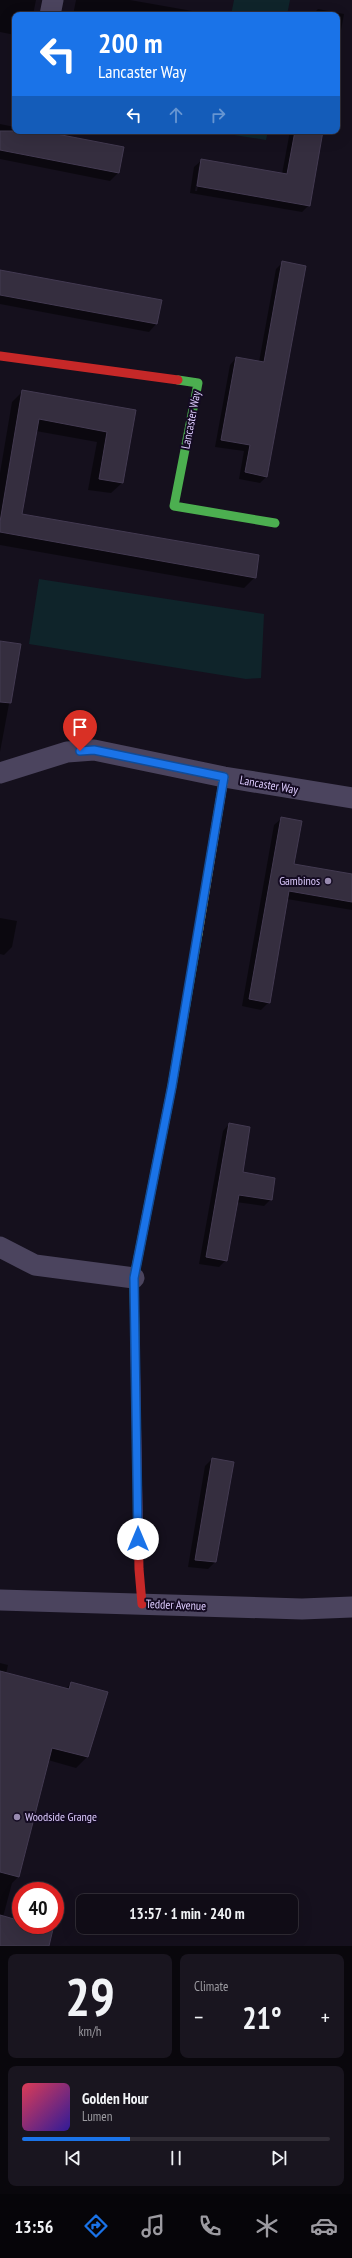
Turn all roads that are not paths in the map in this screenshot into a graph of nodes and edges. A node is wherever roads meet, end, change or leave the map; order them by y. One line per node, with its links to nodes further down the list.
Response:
1 (53, 0): 2 (street)
2 (51, 12)
3 (0, 356): 4 (street, Lancaster Way)
4 (275, 523)
5 (0, 773): 6 (street, Lancaster Way)
6 (224, 777): 7 (street, Lancaster Way); 9 (street)
7 (352, 798)
8 (0, 1247): 9 (street)
9 (134, 1278): 11 (street)
10 (0, 1600): 11 (street, Tedder Avenue)
11 (142, 1604): 12 (street, Tedder Avenue)
12 (352, 1607)

